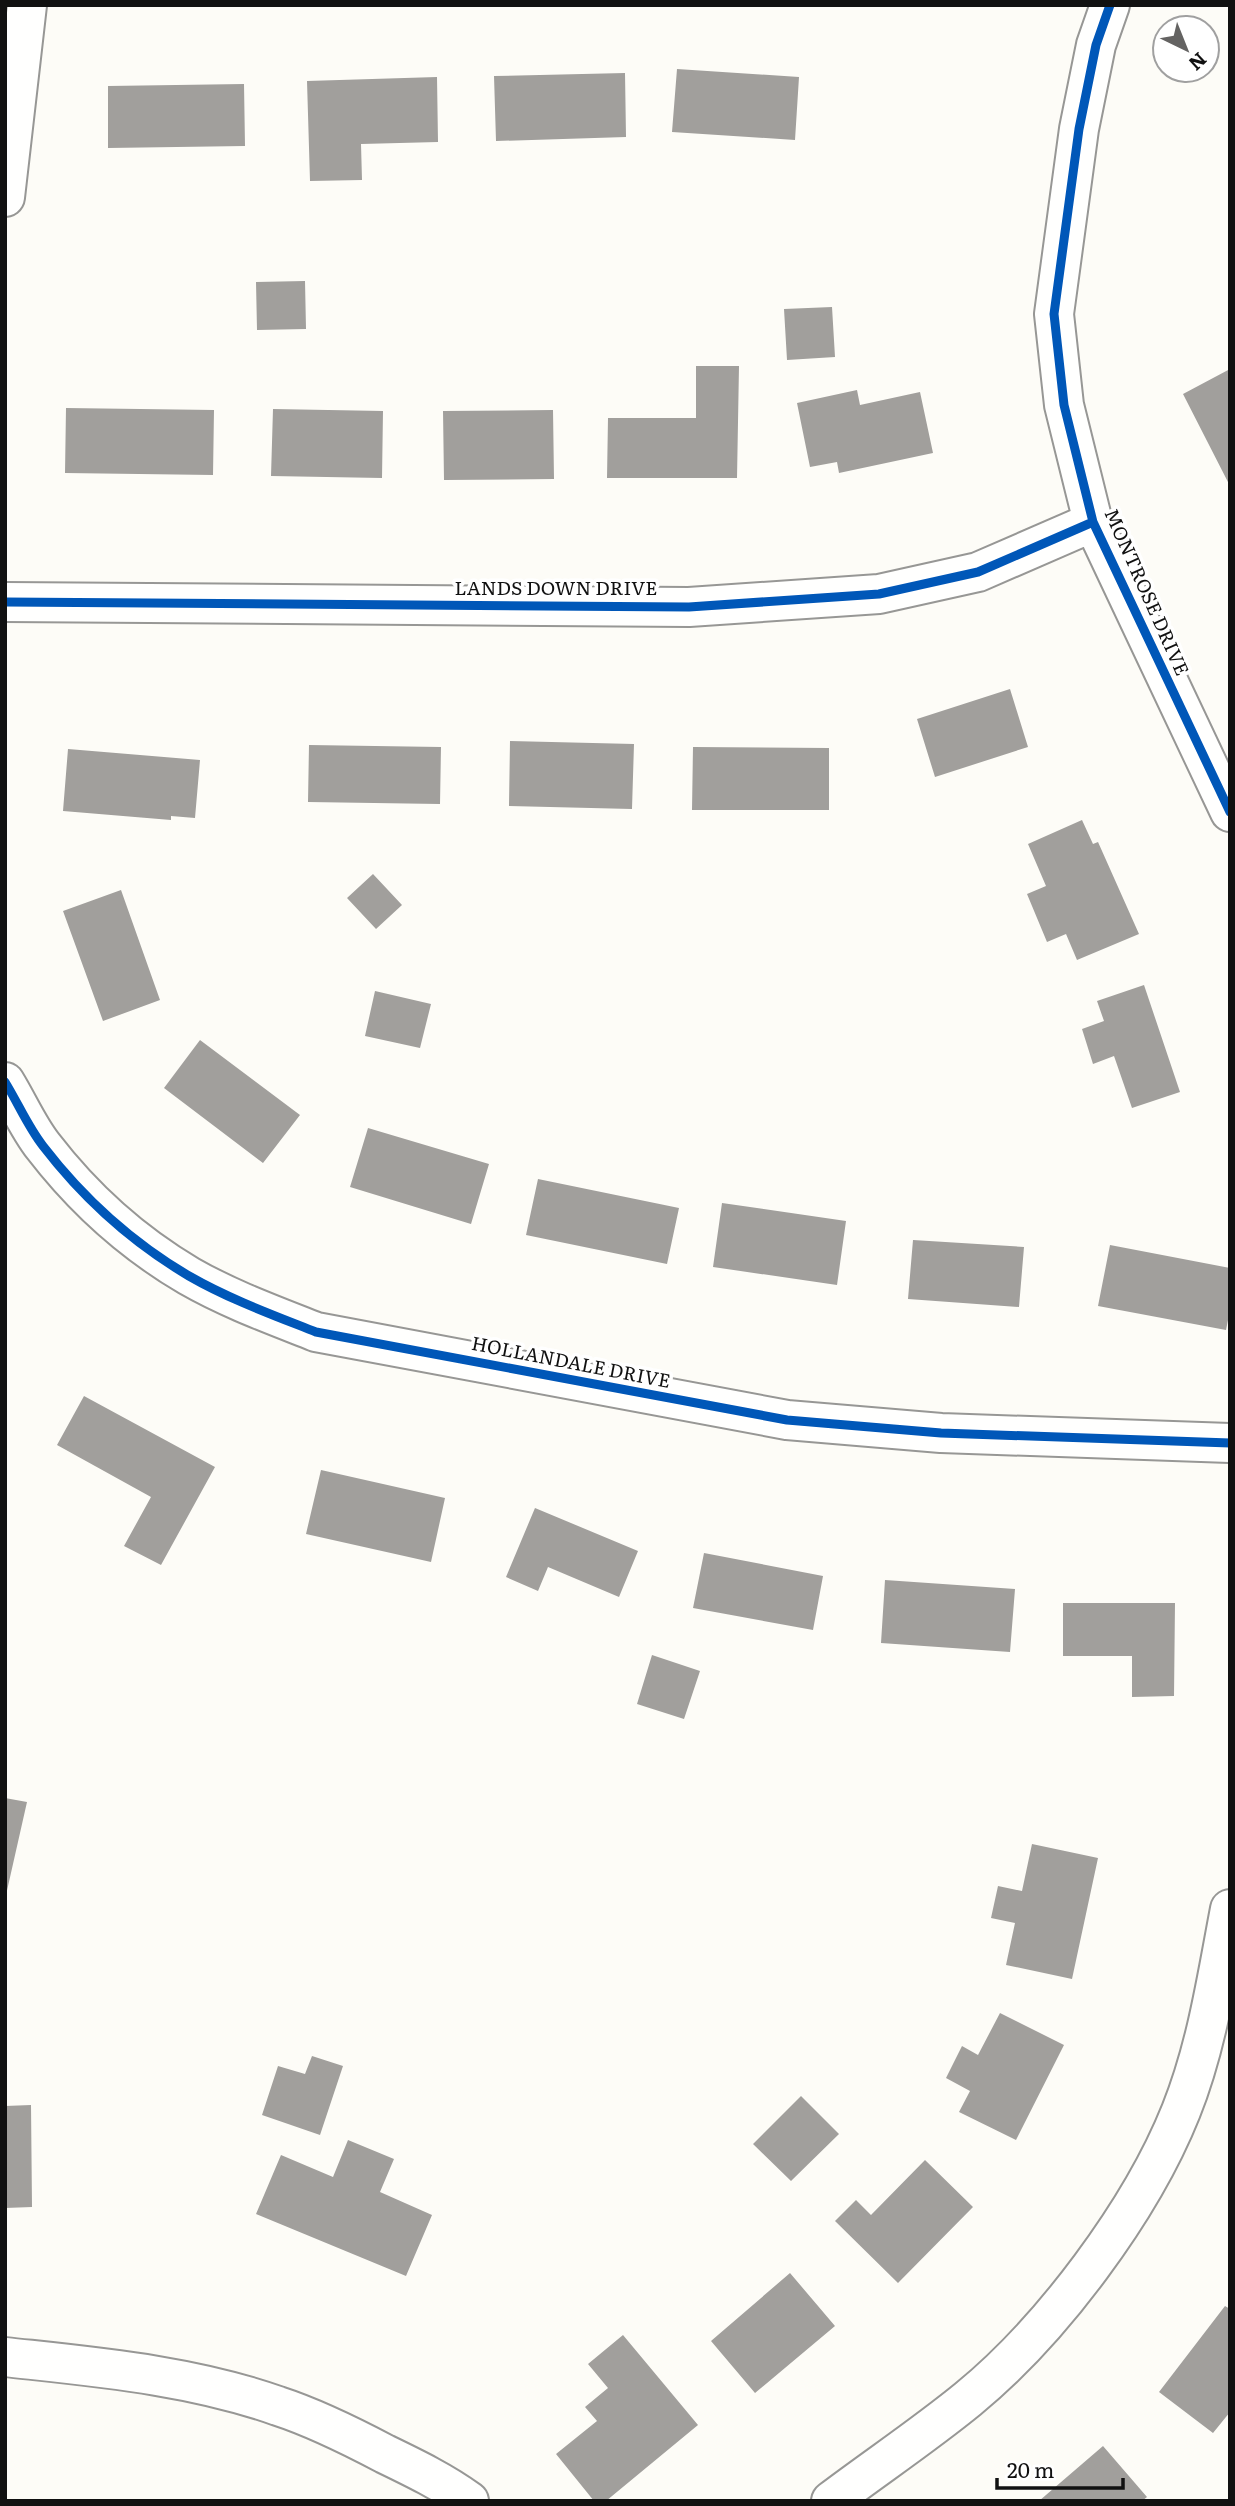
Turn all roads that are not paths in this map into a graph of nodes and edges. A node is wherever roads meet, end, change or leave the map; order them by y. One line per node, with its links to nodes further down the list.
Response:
1 (27, 5): 3 (street)
2 (1110, 5): 4 (street, MONTROSE DRIVE)
3 (5, 197)
4 (1093, 522): 5 (street, LANDS DOWN DRIVE); 6 (street, MONTROSE DRIVE)
5 (5, 602)
6 (1230, 812)
7 (5, 1082): 8 (street, HOLLANDALE DRIVE)
8 (1230, 1443)
9 (1230, 1909): 12 (street)
10 (5, 2357): 11 (street)
11 (469, 2501)
12 (831, 2501)

